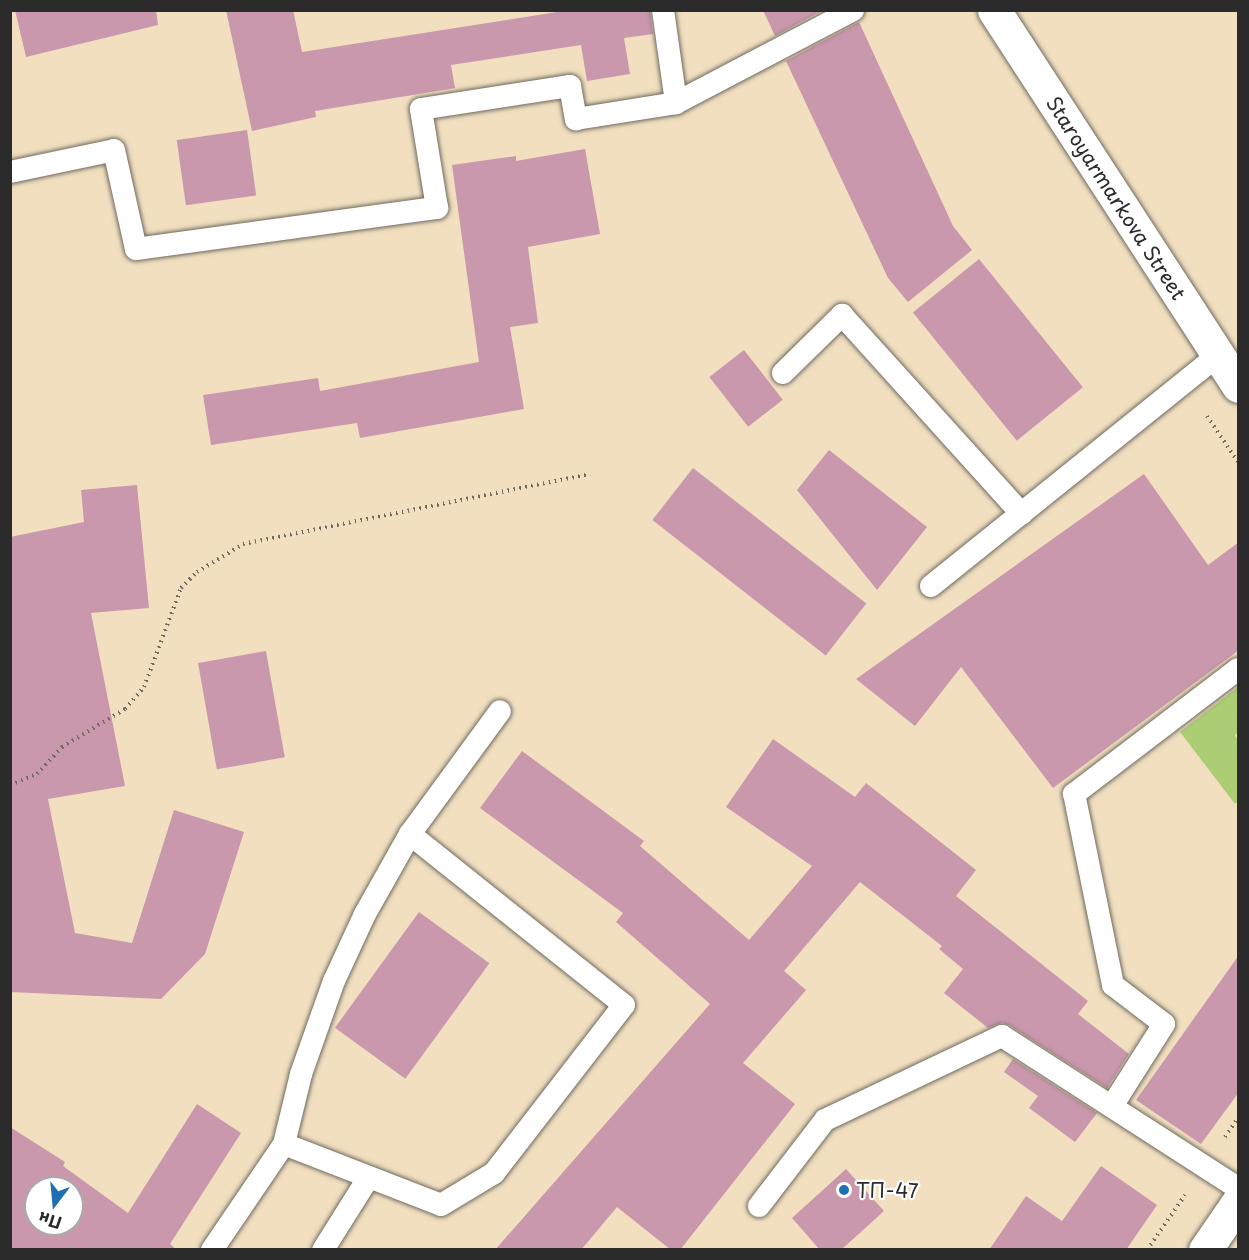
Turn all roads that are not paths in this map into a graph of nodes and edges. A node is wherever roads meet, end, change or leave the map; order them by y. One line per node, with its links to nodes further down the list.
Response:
1 (663, 10): 4 (lane)
2 (853, 10): 4 (lane)
3 (994, 10): 6 (street, Staroyarmarkova Street)
4 (676, 103): 5 (lane)
5 (10, 172)
6 (1218, 355): 8 (street, Staroyarmarkova Street); 9 (lane)
7 (783, 373): 9 (lane)
8 (1239, 386)
9 (1022, 514): 10 (lane)
10 (931, 586)
11 (1239, 669): 14 (lane)
12 (500, 711): 13 (lane)
13 (410, 834): 15 (lane); 16 (lane)
14 (1112, 1107): 17 (lane); 19 (lane)
15 (284, 1144): 16 (lane); 20 (lane)
16 (369, 1177): 21 (lane)
17 (1239, 1188)
18 (1239, 1202): 22 (street)
19 (759, 1206)
20 (212, 1250)
21 (323, 1250)
22 (1205, 1250)

